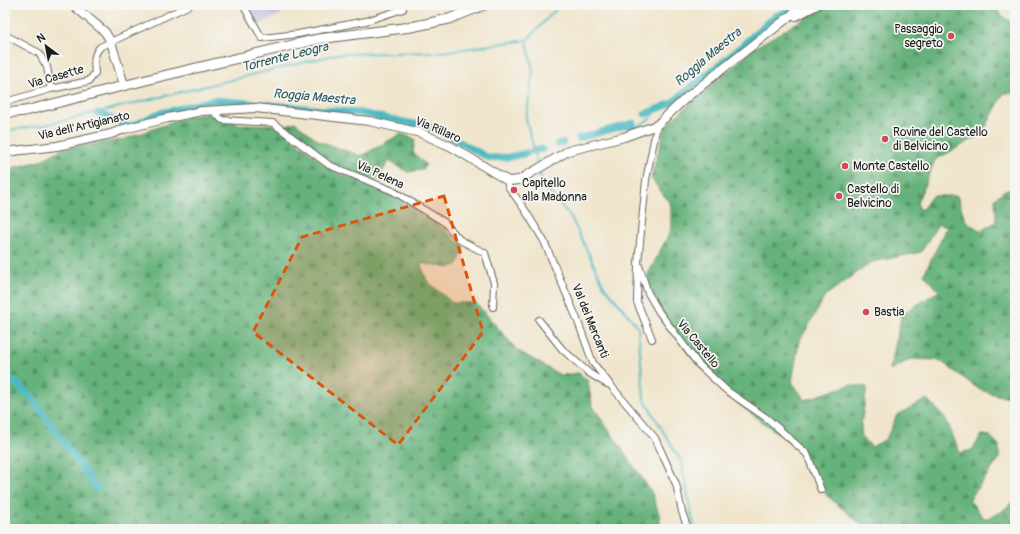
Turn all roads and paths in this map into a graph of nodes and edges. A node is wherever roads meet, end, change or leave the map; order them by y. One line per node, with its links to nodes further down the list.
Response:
1 (73, 5): 10 (street)
2 (190, 5): 10 (street)
3 (243, 5): 7 (street)
4 (484, 5): 11 (main road)
5 (804, 5): 8 (street)
6 (817, 5): 8 (street)
7 (403, 9)
8 (776, 27): 17 (street)
9 (5, 35): 12 (street)
10 (111, 42): 11 (street); 12 (street, Via Casette)
11 (124, 86): 15 (main road)
12 (51, 89): 13 (street, Via Casette)
13 (5, 102)
14 (212, 110): 16 (street, Via Rillaro); 19 (street, Via Rillaro); 21 (street, Via Pelena)
15 (5, 113)
16 (168, 118): 18 (street, Via dell'Artigianato)
17 (657, 125): 19 (street); 20 (street, Via Castello)
18 (5, 152)
19 (508, 181): 24 (street, Val dei Mercanti)
20 (638, 262): 23 (street, Via Castello); 25 (street, Via Castello)
21 (493, 307)
22 (539, 320): 24 (street)
23 (652, 339)
24 (612, 387): 26 (street, Val dei Mercanti)
25 (821, 490)
26 (688, 529)

